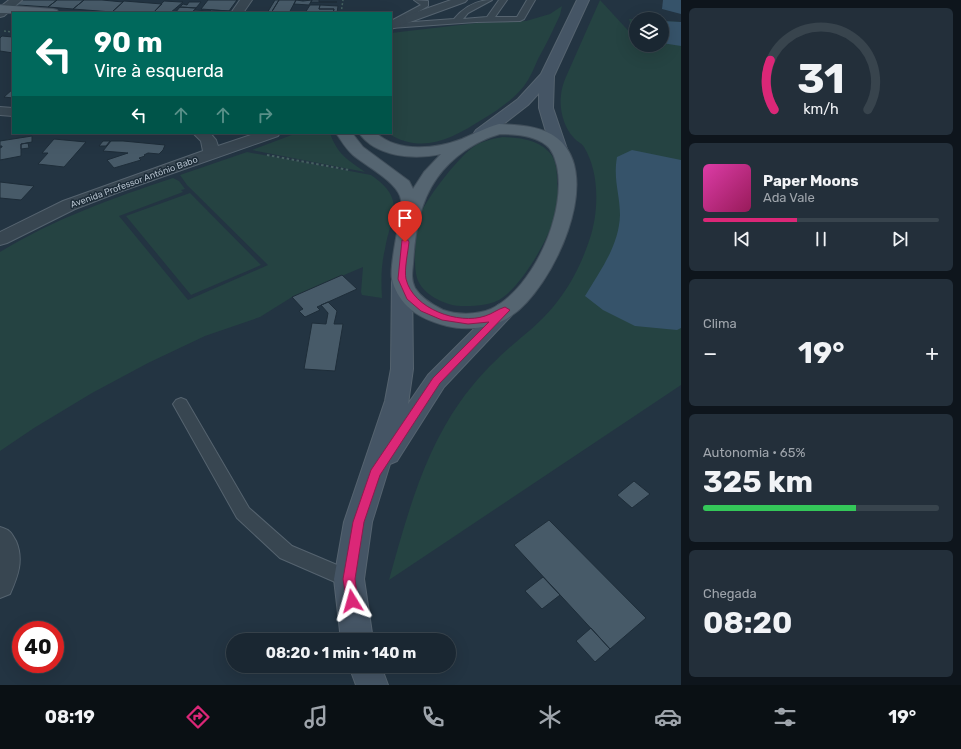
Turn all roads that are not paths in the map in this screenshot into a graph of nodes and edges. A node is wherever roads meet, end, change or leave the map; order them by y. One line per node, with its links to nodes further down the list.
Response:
1 (16, 0): 11 (street)
2 (246, 0): 12 (street)
3 (418, 0): 16 (lane)
4 (424, 0): 10 (street)
5 (460, 0): 10 (street)
6 (488, 0): 14 (lane)
7 (503, 0): 13 (lane)
8 (531, 0): 13 (lane)
9 (583, 0): 19 (street)
10 (435, 6): 15 (lane); 17 (street)
11 (4, 12)
12 (238, 12)
13 (489, 20): 14 (lane)
14 (456, 22): 15 (lane)
15 (445, 23): 18 (lane)
16 (392, 24)
17 (392, 25)
18 (392, 25)
19 (548, 76): 26 (street); 28 (street)
20 (0, 111): 21 (street)
21 (12, 112)
22 (202, 134): 29 (street)
23 (265, 134): 27 (street, Avenida Professor António Babo)
24 (345, 134): 30 (main road)
25 (368, 134): 26 (main road)
26 (476, 137): 28 (main road); 30 (main road)
27 (238, 138): 29 (street, Avenida Professor António Babo)
28 (560, 152): 33 (main road)
29 (212, 154): 31 (street, Avenida Professor António Babo)
30 (412, 213): 32 (main road)
31 (0, 239)
32 (402, 279): 33 (main road); 35 (street)
33 (505, 310): 35 (street)
34 (181, 404): 37 (lane)
35 (375, 473): 37 (street)
36 (0, 540): 38 (street)
37 (349, 579): 39 (street)
38 (0, 584)
39 (356, 633)
40 (368, 673): 41 (street)
41 (372, 685)

